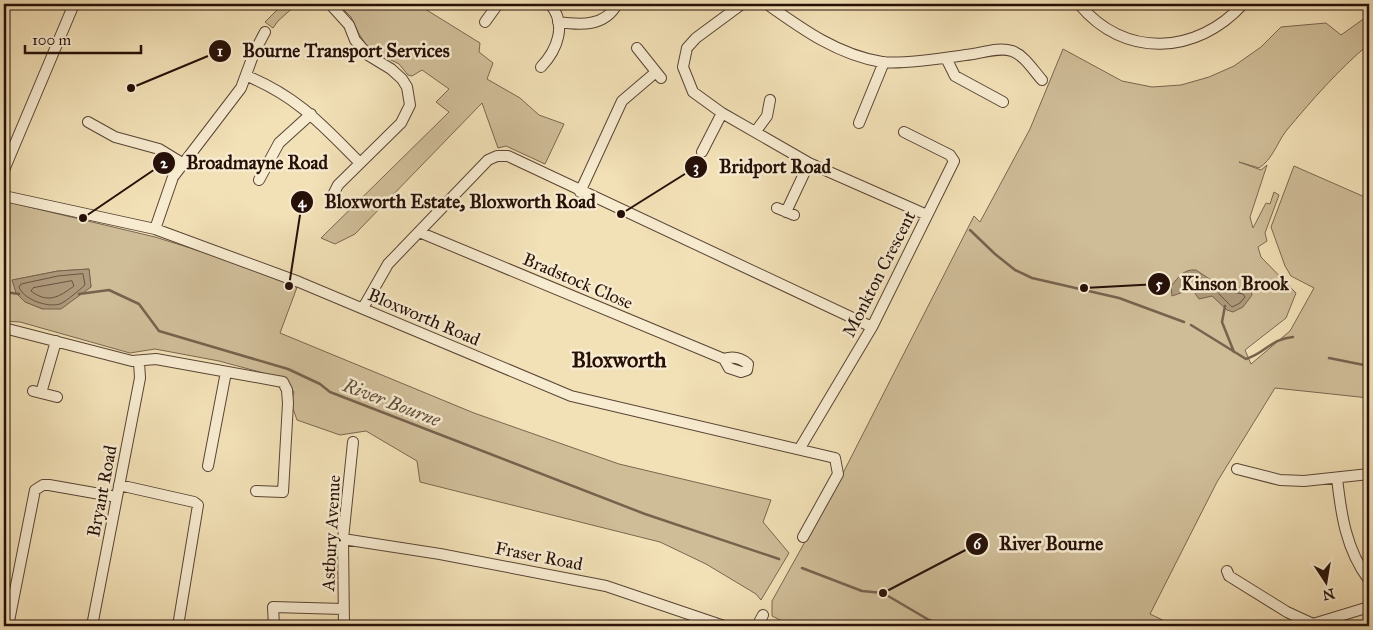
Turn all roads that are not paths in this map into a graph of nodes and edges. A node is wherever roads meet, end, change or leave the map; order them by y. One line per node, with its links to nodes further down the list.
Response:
1 (74, 4): 31 (street)
2 (330, 4): 29 (street)
3 (498, 4): 10 (street)
4 (550, 4): 11 (street)
5 (617, 4): 11 (street)
6 (742, 4): 21 (street)
7 (767, 4): 15 (street)
8 (1079, 4): 9 (street)
9 (1243, 4)
10 (485, 22)
11 (558, 22): 16 (street)
12 (265, 32): 17 (street)
13 (637, 48): 33 (street)
14 (946, 58): 15 (street); 18 (street); 20 (street)
15 (884, 62): 24 (street)
16 (542, 67)
17 (246, 76): 22 (street); 28 (street)
18 (1042, 80)
19 (770, 100): 25 (street)
20 (1003, 102)
21 (722, 113): 25 (street); 27 (street)
22 (311, 114): 29 (street); 32 (street)
23 (88, 122): 28 (street)
24 (859, 124)
25 (756, 131): 30 (street)
26 (904, 132): 37 (street, Monkton Crescent)
27 (701, 154)
28 (182, 163): 38 (street)
29 (360, 163): 34 (street)
30 (809, 163): 36 (street); 37 (street)
31 (4, 170)
32 (259, 180)
33 (580, 192): 39 (street); 41 (street)
34 (332, 195)
35 (4, 196): 38 (street, Bloxworth Road)
36 (786, 211)
37 (927, 215): 41 (street, Monkton Crescent)
38 (155, 229): 40 (street, Bloxworth Road)
39 (419, 232): 40 (street); 44 (street, Bradstock Close)
40 (363, 308): 49 (street, Bloxworth Road)
41 (872, 327): 49 (street, Monkton Crescent)
42 (4, 328): 43 (street)
43 (56, 342): 45 (street); 47 (street)
44 (724, 359)
45 (139, 362): 46 (street); 54 (street, Bryant Road)
46 (226, 372): 50 (street); 55 (street)
47 (57, 397)
48 (353, 442): 58 (street, Astbury Avenue)
49 (800, 448): 57 (street, Bloxworth Road)
50 (208, 466)
51 (1237, 468): 53 (street)
52 (1369, 474): 53 (street)
53 (1337, 478): 60 (street)
54 (120, 485): 56 (street, Bryant Road); 66 (street)
55 (256, 491)
56 (117, 497): 64 (street); 65 (street, Bryant Road)
57 (803, 537)
58 (343, 539): 62 (street, Astbury Avenue); 69 (street, Fraser Road)
59 (1227, 571): 61 (street)
60 (1369, 580)
61 (1369, 607)
62 (343, 609): 67 (street); 68 (street, Astbury Avenue)
63 (763, 615): 70 (street)
64 (8, 626)
65 (92, 626)
66 (178, 626)
67 (274, 626)
68 (344, 626)
69 (724, 626)
70 (757, 626)

